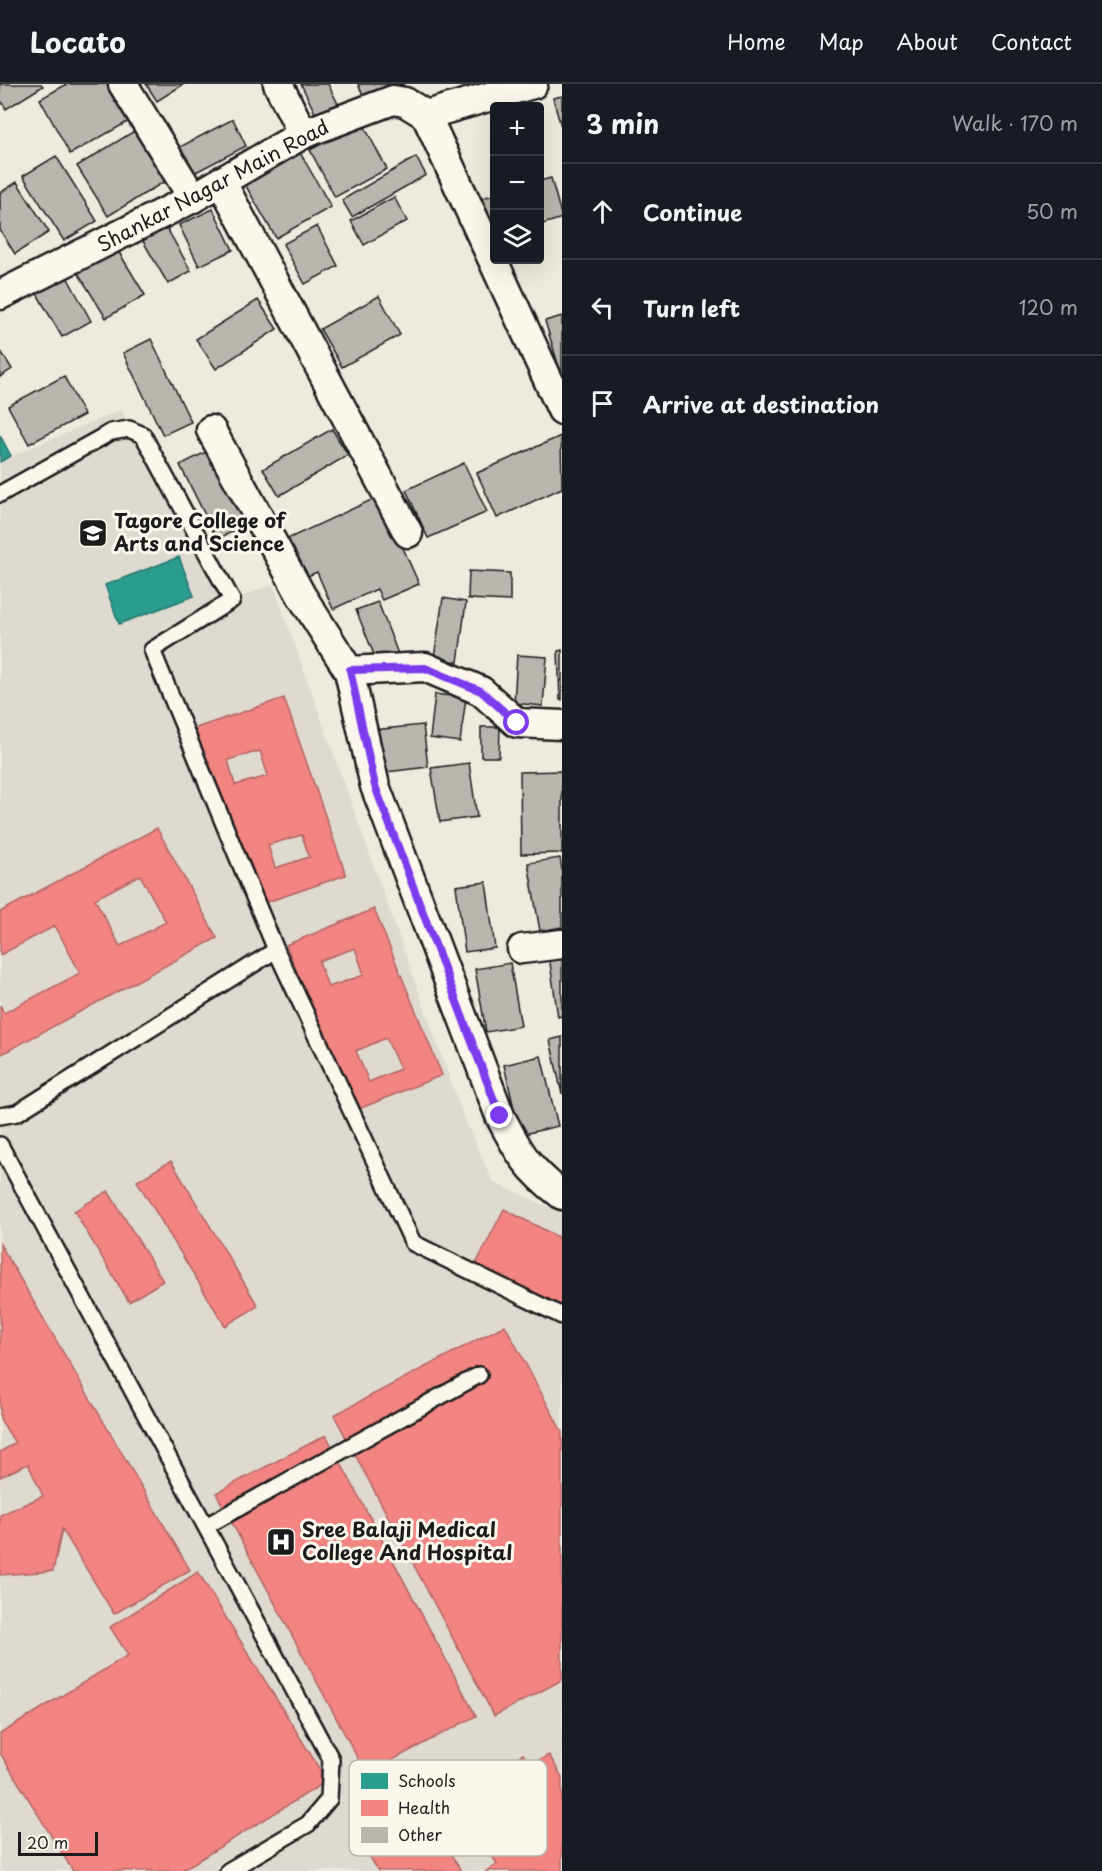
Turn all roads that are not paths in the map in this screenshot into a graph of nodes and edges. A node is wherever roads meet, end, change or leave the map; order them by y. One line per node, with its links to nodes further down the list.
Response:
1 (123, 84): 7 (street)
2 (278, 84): 5 (street)
3 (533, 84): 4 (street)
4 (426, 115): 5 (street, Shankar Nagar Main Road); 9 (street)
5 (303, 134): 6 (street, Shankar Nagar Main Road)
6 (221, 181): 7 (street, Shankar Nagar Main Road); 12 (street)
7 (193, 198): 8 (street, Shankar Nagar Main Road)
8 (0, 295)
9 (562, 410)
10 (211, 430): 13 (street)
11 (0, 494): 17 (lane)
12 (408, 533)
13 (350, 670): 14 (street); 20 (street)
14 (562, 725)
15 (562, 944): 16 (street)
16 (522, 949)
17 (276, 950): 18 (lane); 21 (lane)
18 (0, 1116)
19 (0, 1144): 23 (lane)
20 (562, 1195)
21 (562, 1316)
22 (479, 1376): 23 (lane)
23 (206, 1526): 24 (lane)
24 (228, 1871)

